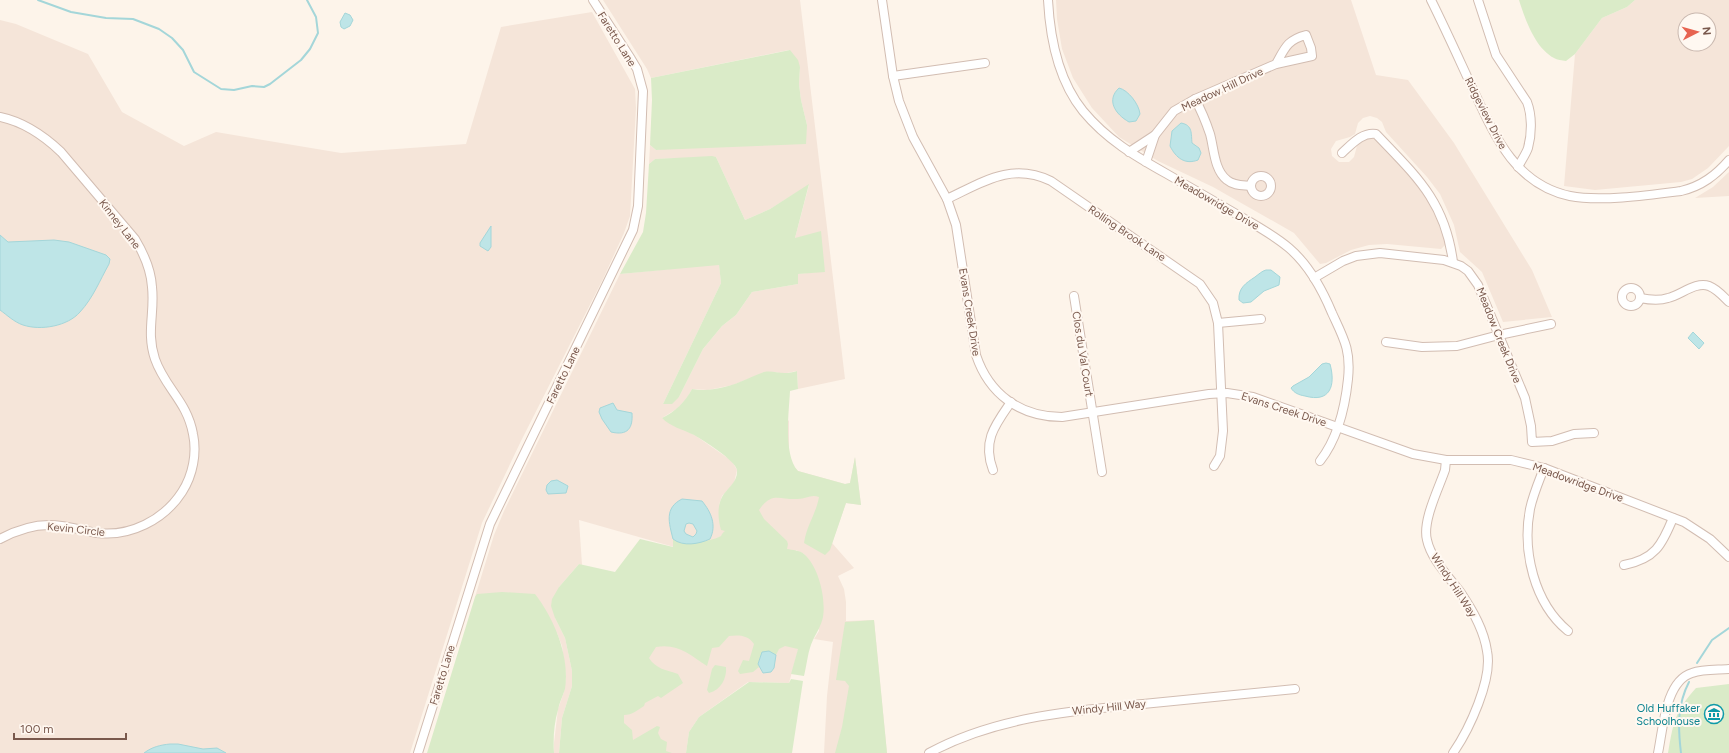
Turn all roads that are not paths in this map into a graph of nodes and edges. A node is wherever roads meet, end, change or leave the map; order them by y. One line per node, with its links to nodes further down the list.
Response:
1 (593, 0): 48 (street, Faretto Lane)
2 (882, 0): 8 (street, Evans Creek Drive)
3 (1048, 0): 12 (street, Meadowridge Drive)
4 (1431, 0): 16 (street, Ridgeview Drive)
5 (1478, 0): 16 (street)
6 (985, 63): 8 (street)
7 (1276, 64): 7 (street, Meadow Hill Drive); 9 (street, Meadow Hill Drive)
8 (893, 76): 18 (street, Evans Creek Drive)
9 (1195, 99): 11 (street, Meadow Hill Drive); 17 (street)
10 (0, 117): 34 (street, Kinney Lane)
11 (1154, 135): 12 (street, Meadow Hill Drive); 15 (street, Meadow Hill Drive)
12 (1129, 152): 15 (street, Meadowridge Drive)
13 (1342, 153): 19 (street)
14 (1729, 160): 16 (street, Ridgeview Drive)
15 (1146, 162): 20 (street, Meadowridge Drive)
16 (1518, 167)
17 (1251, 186)
18 (947, 199): 25 (street, Rolling Brook Lane); 30 (street, Evans Creek Drive)
19 (1453, 262): 20 (street, Meadow Creek Drive); 27 (street, Meadow Creek Drive)
20 (1314, 278): 32 (street, Meadowridge Drive)
21 (1074, 296): 31 (street, Clos du Val Court)
22 (1640, 298): 23 (street)
23 (1729, 302)
24 (1261, 319): 25 (street)
25 (1218, 323): 29 (street, Rolling Brook Lane)
26 (1551, 324): 27 (street)
27 (1499, 335): 28 (street); 33 (street, Meadow Creek Drive)
28 (1386, 342)
29 (1221, 393): 31 (street, Evans Creek Drive); 32 (street, Evans Creek Drive); 37 (street, Rolling Brook Lane)
30 (1011, 402): 31 (street, Evans Creek Drive); 39 (street)
31 (1092, 412): 40 (street, Clos du Val Court)
32 (1341, 428): 35 (street, Meadowridge Drive); 36 (street)
33 (1594, 433)
34 (194, 440): 42 (street, Kevin Circle)
35 (1446, 460): 38 (street, Meadowridge Drive); 50 (street, Windy Hill Way)
36 (1320, 461)
37 (1214, 466)
38 (1544, 468): 41 (street, Meadowridge Drive); 45 (street)
39 (993, 470)
40 (1102, 472)
41 (1673, 518): 43 (street, Meadowridge Drive); 44 (street)
42 (0, 539)
43 (1729, 557)
44 (1624, 565)
45 (1568, 630)
46 (1729, 669): 51 (street)
47 (1295, 689): 49 (street, Windy Hill Way)
48 (418, 753)
49 (929, 753)
50 (1453, 753)
51 (1658, 753)

